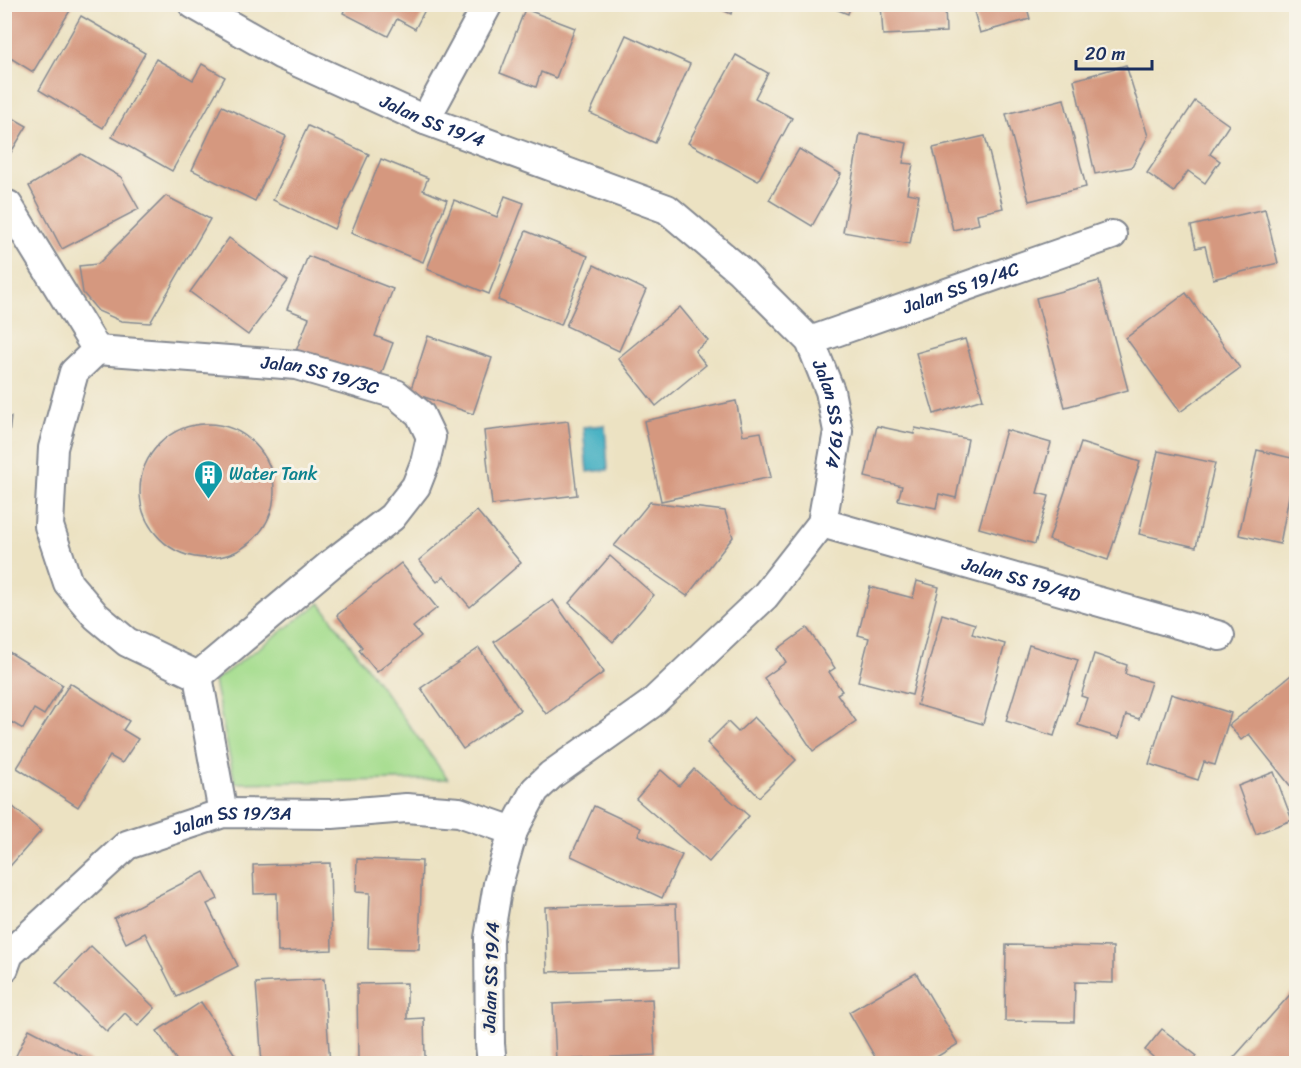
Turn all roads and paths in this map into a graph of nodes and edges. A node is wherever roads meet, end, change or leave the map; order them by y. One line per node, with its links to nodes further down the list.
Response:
1 (193, 4): 3 (street, Jalan SS 19/4)
2 (488, 4): 3 (street)
3 (425, 120): 6 (street, Jalan SS 19/4)
4 (8, 205): 7 (street)
5 (1112, 235): 6 (street, Jalan SS 19/4C)
6 (810, 340): 8 (street, Jalan SS 19/4)
7 (97, 350): 10 (street); 10 (street, Jalan SS 19/3C)
8 (822, 523): 9 (street, Jalan SS 19/4D); 12 (street, Jalan SS 19/4)
9 (1220, 636)
10 (198, 676): 11 (street)
11 (223, 813): 12 (street, Jalan SS 19/3A); 13 (street, Jalan SS 19/3A)
12 (513, 831): 14 (street, Jalan SS 19/4)
13 (6, 958)
14 (492, 1064)

